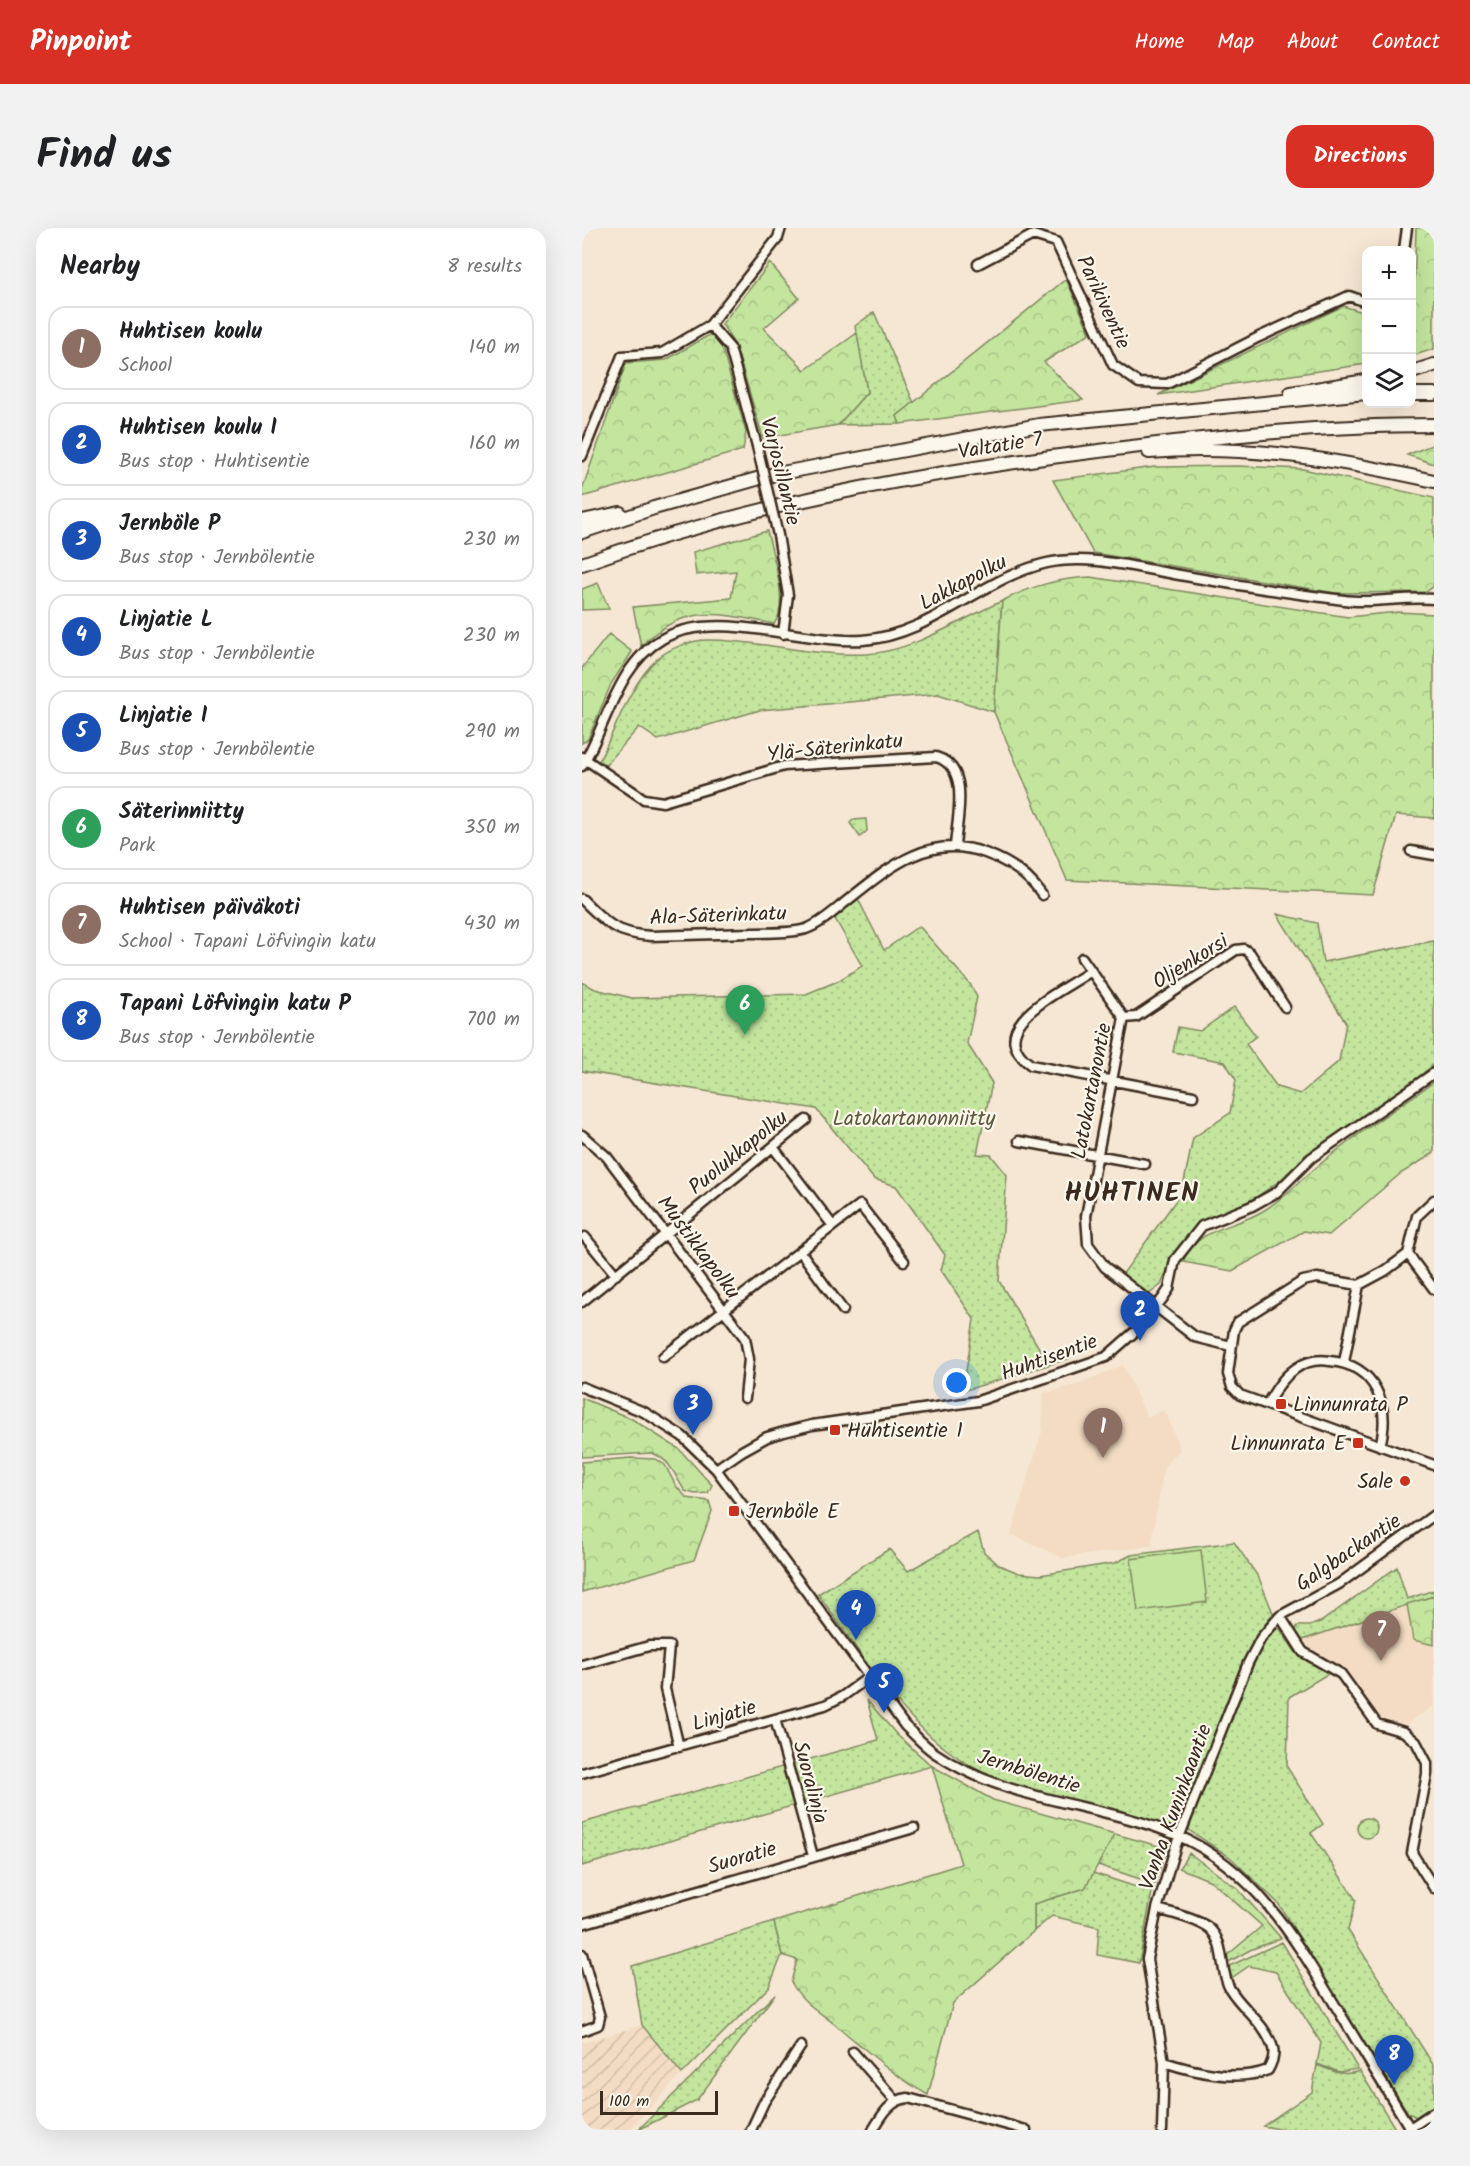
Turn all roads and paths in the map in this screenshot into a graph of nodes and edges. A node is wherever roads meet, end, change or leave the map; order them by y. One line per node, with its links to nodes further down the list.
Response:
1 (781, 228): 6 (street)
2 (1407, 228): 3 (street)
3 (1405, 246)
4 (978, 264): 5 (street, Parikiventie)
5 (1362, 301)
6 (710, 325): 15 (street); 23 (street, Varjosillantie, bridge)
7 (1434, 365): 8 (highway)
8 (1416, 371)
9 (1362, 382): 13 (highway)
10 (1362, 393): 13 (highway, Valtatie 7)
11 (1416, 394): 12 (highway)
12 (1434, 394)
13 (1215, 407): 18 (highway, Valtatie 7)
14 (1434, 425): 16 (highway, Valtatie 7)
15 (582, 456)
16 (1037, 458): 17 (highway); 21 (highway, Valtatie 7)
17 (1434, 481)
18 (654, 507): 19 (highway); 20 (highway, Valtatie 7)
19 (582, 521)
20 (582, 532)
21 (582, 564)
22 (1434, 600): 23 (street, Lakkapolku)
23 (783, 634): 24 (street, Lakkapolku)
24 (583, 761): 25 (street, Ylä-Säterinkatu)
25 (956, 846): 28 (street, Ala-Säterinkatu); 29 (street, Ala-Säterinkatu)
26 (1411, 851): 27 (street)
27 (1434, 855)
28 (1042, 895)
29 (582, 899)
30 (1082, 958): 31 (street, Latokartanontie)
31 (1091, 971): 33 (street, Latokartanontie); 35 (street)
32 (1286, 1006): 33 (street, Oljenkorsi)
33 (1124, 1018): 35 (street, Latokartanontie)
34 (1434, 1073): 54 (street, Huhtisentie)
35 (1112, 1081): 36 (street); 41 (street, Latokartanontie)
36 (1193, 1096)
37 (806, 1120): 40 (street, Puolukkapolku)
38 (582, 1135): 45 (street, Mustikkapolku)
39 (1019, 1141): 41 (street)
40 (773, 1147): 44 (street); 45 (street, Puolukkapolku)
41 (1097, 1155): 42 (street); 54 (street, Latokartanontie)
42 (1145, 1164)
43 (1434, 1200): 48 (street)
44 (832, 1226): 47 (street); 49 (street)
45 (666, 1233): 50 (street, Puolukkapolku); 55 (street, Mustikkapolku)
46 (585, 1237): 50 (street)
47 (800, 1251): 55 (street); 56 (street)
48 (1408, 1254): 51 (street); 52 (street)
49 (904, 1261)
50 (616, 1275): 53 (street, Puolukkapolku)
51 (1359, 1285): 57 (street); 59 (street)
52 (1434, 1288)
53 (582, 1302)
54 (1157, 1307): 57 (street, Latokartanontie); 65 (street, Huhtisentie)
55 (724, 1309): 58 (street); 61 (street, Mustikkapolku)
56 (843, 1310)
57 (1232, 1346): 62 (street)
58 (663, 1357)
59 (1344, 1362): 62 (street); 63 (street)
60 (582, 1387): 65 (street, Jernbölentie)
61 (745, 1398)
62 (1267, 1404): 63 (street)
63 (1380, 1446): 64 (street)
64 (1434, 1465)
65 (716, 1469): 69 (street, Jernbölentie)
66 (1434, 1515): 67 (street, Galgbackantie)
67 (1280, 1616): 72 (street); 75 (street, Vanha Kuninkaantie)
68 (582, 1665): 71 (street)
69 (869, 1677): 70 (street, Linjatie); 75 (street, Jernbölentie)
70 (775, 1719): 71 (street, Linjatie); 76 (street, Suoralinja)
71 (679, 1746): 73 (street, Linjatie)
72 (1431, 1760): 77 (street)
73 (582, 1773)
74 (914, 1828): 76 (street, Suoratie)
75 (1180, 1837): 78 (street, Vanha Kuninkaantie); 88 (street, Jernbölentie)
76 (813, 1856): 79 (street, Suoratie)
77 (1434, 1888)
78 (1157, 1909): 84 (street, Vanha Kuninkaantie); 84 (street)
79 (582, 1924)
80 (582, 1954): 81 (street)
81 (582, 2031)
82 (801, 2046): 89 (street)
83 (853, 2052): 85 (street)
84 (1164, 2062): 92 (street, Vanha Kuninkaantie)
85 (896, 2101): 87 (street); 90 (street)
86 (1434, 2112): 88 (street)
87 (993, 2126): 91 (street)
88 (1410, 2129)
89 (751, 2130)
90 (873, 2130)
91 (1026, 2130)
92 (1162, 2130)

